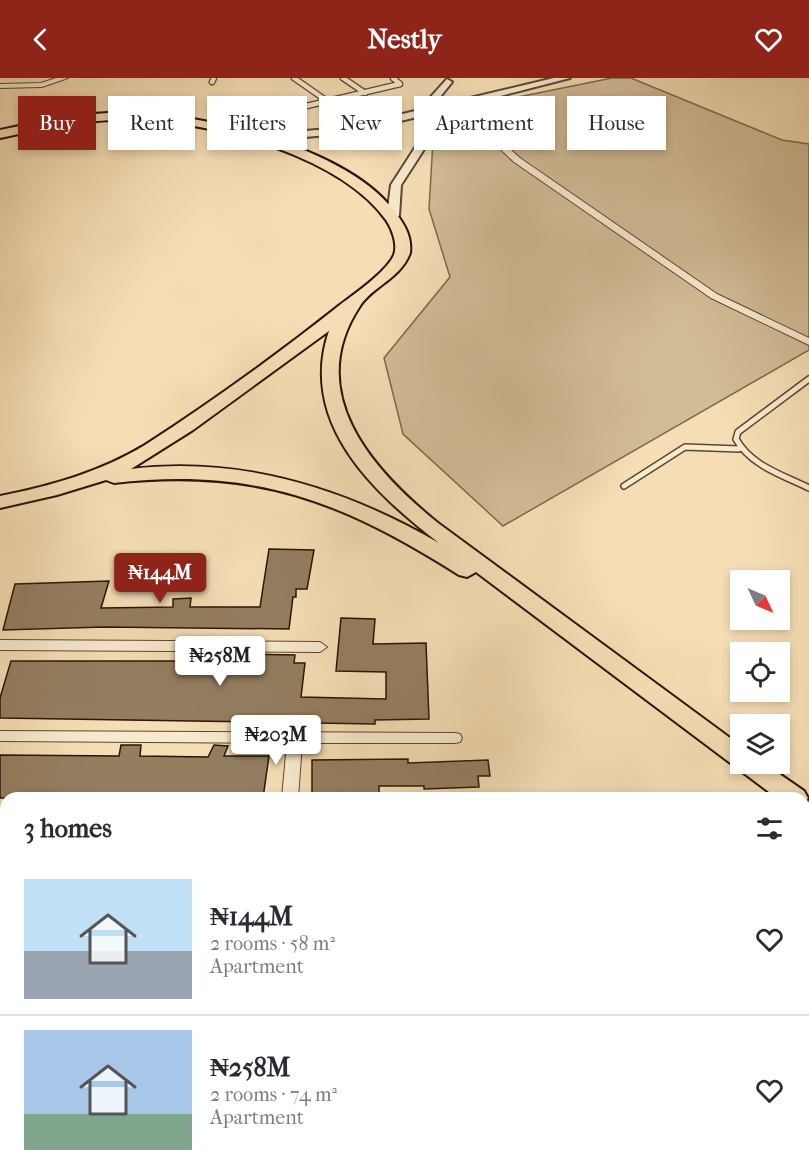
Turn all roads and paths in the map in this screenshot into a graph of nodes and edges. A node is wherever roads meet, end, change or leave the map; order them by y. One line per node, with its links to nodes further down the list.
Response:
1 (0, 78): 9 (street)
2 (64, 78): 9 (street)
3 (294, 78): 11 (lane)
4 (343, 78): 10 (lane)
5 (393, 78): 10 (lane)
6 (565, 78): 15 (street)
7 (445, 80): 13 (street); 14 (street)
8 (0, 86): 9 (street)
9 (29, 86)
10 (365, 93): 12 (lane)
11 (320, 96)
12 (351, 96)
13 (434, 96)
14 (454, 96)
15 (491, 96)
16 (414, 115): 23 (street)
17 (96, 119): 20 (main road)
18 (18, 123): 19 (main road)
19 (0, 124)
20 (207, 127)
21 (18, 130): 22 (main road)
22 (0, 134)
23 (307, 134)
24 (289, 150): 27 (main road)
25 (418, 150): 27 (street)
26 (506, 150): 29 (street)
27 (393, 216): 28 (main road)
28 (362, 297): 33 (main road); 36 (main road)
29 (809, 342)
30 (809, 379): 31 (lane)
31 (739, 449): 32 (lane); 34 (lane)
32 (624, 486)
33 (69, 487): 35 (main road); 36 (main road)
34 (809, 488)
35 (0, 502)
36 (559, 626): 42 (main road)
37 (0, 645): 38 (street)
38 (320, 647)
39 (0, 736): 40 (street)
40 (295, 737): 41 (street); 44 (street)
41 (455, 738)
42 (730, 751)
43 (762, 774): 45 (main road)
44 (290, 792)
45 (787, 792)

